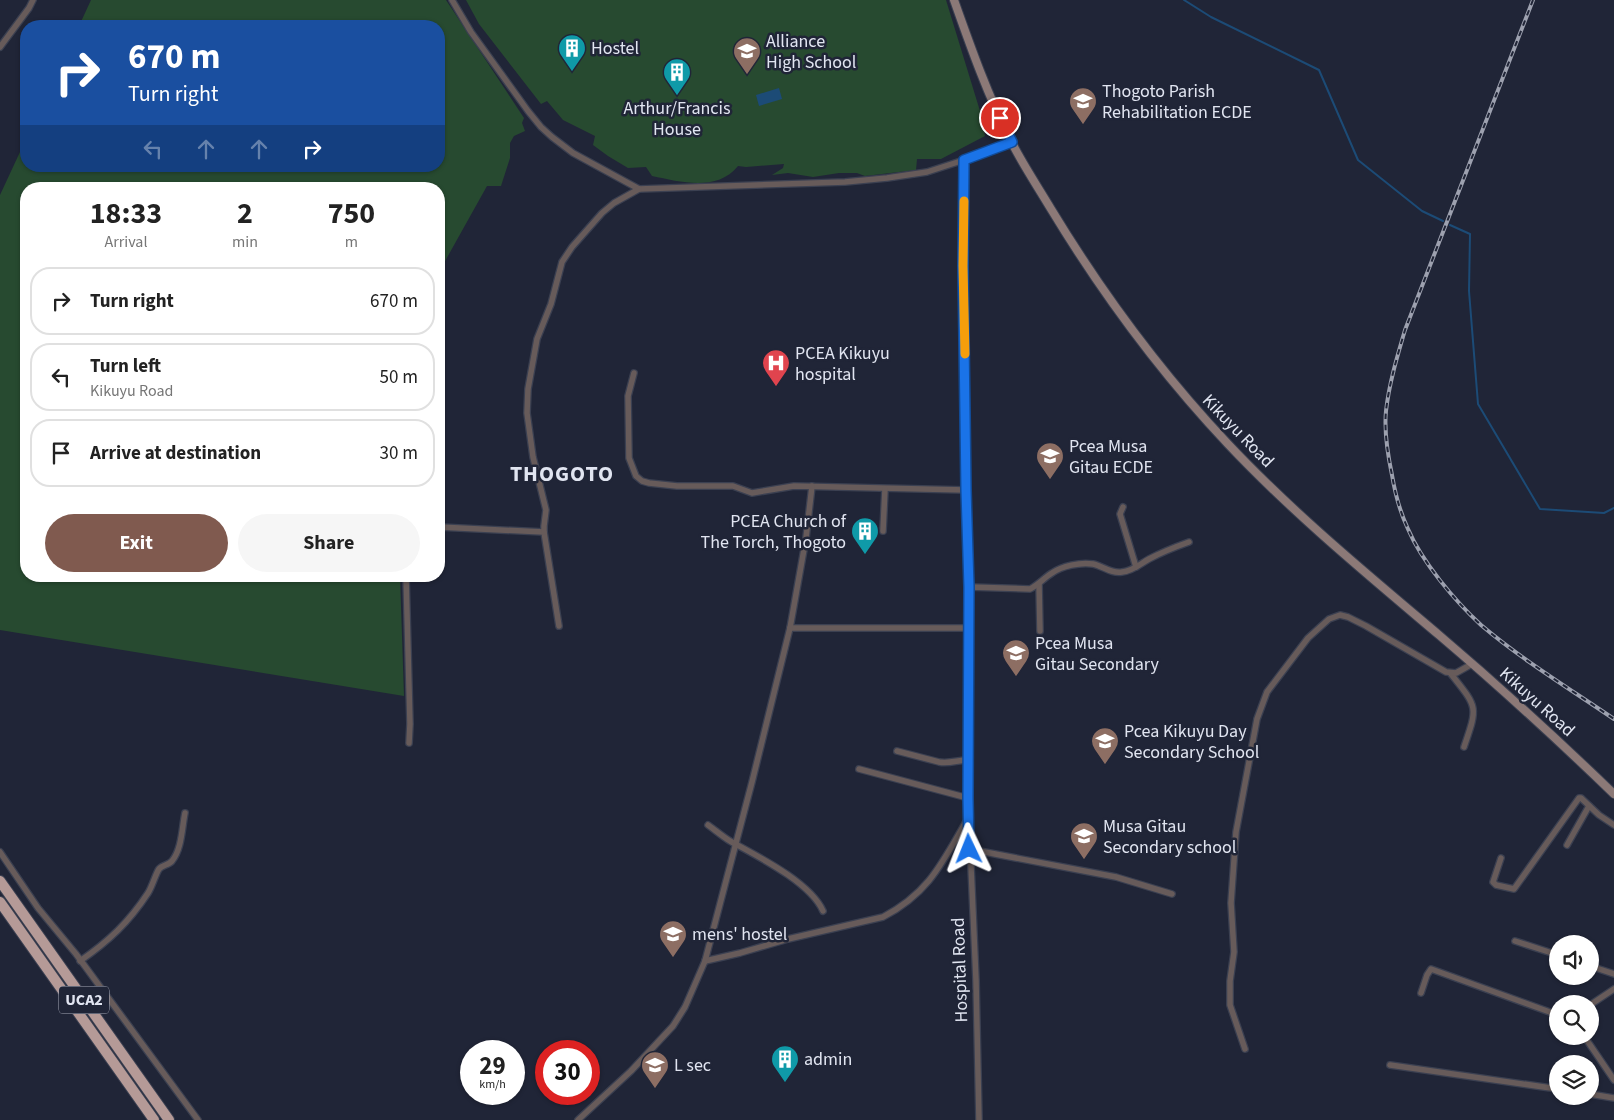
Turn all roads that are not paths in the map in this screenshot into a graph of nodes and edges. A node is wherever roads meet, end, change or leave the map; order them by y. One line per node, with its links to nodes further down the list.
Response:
1 (33, 0): 5 (street)
2 (452, 0): 9 (street)
3 (954, 0): 7 (main road, Kikuyu Road)
4 (20, 20): 6 (street)
5 (20, 20)
6 (0, 47)
7 (1012, 142): 8 (street); 27 (main road, Kikuyu Road)
8 (964, 160): 9 (street); 13 (street, Hospital Road)
9 (639, 188): 17 (street)
10 (634, 373): 11 (street)
11 (812, 486): 12 (street); 24 (street)
12 (885, 489): 13 (street); 16 (street)
13 (966, 490): 22 (street, Hospital Road)
14 (1123, 508): 19 (street)
15 (445, 526): 17 (street)
16 (883, 531)
17 (544, 532): 23 (street)
18 (1188, 542): 19 (street)
19 (1136, 568): 21 (street)
20 (406, 582): 29 (street)
21 (1039, 584): 22 (street); 26 (street)
22 (969, 587): 25 (street, Hospital Road)
23 (559, 626)
24 (790, 628): 25 (street); 41 (street)
25 (969, 628): 32 (street, Hospital Road)
26 (1040, 631)
27 (1472, 664): 28 (street); 34 (main road, Kikuyu Road)
28 (1451, 674): 30 (street); 61 (street)
29 (408, 743)
30 (1464, 747)
31 (897, 751): 32 (street)
32 (968, 760): 35 (street, Hospital Road)
33 (858, 768): 35 (street)
34 (1614, 794)
35 (968, 798): 38 (street, Hospital Road)
36 (1589, 806): 40 (street); 42 (street); 45 (street)
37 (184, 812): 52 (street)
38 (968, 818): 43 (street, Hospital Road); 53 (street)
39 (708, 825): 41 (street)
40 (1614, 825)
41 (736, 844): 49 (street); 53 (street)
42 (1568, 845)
43 (969, 849): 47 (street); 71 (street, Hospital Road)
44 (0, 852): 52 (street)
45 (1501, 858)
46 (0, 881): 68 (highway, UCA2)
47 (1172, 894)
48 (0, 902): 67 (highway, UCA2)
49 (822, 911)
50 (1515, 941): 51 (street)
51 (1549, 952)
52 (80, 961): 69 (street)
53 (705, 961): 70 (street)
54 (1599, 969): 55 (street)
55 (1614, 974)
56 (1614, 989): 58 (street)
57 (1421, 993): 59 (street)
58 (1599, 999)
59 (1549, 1012)
60 (1590, 1045): 63 (street)
61 (1244, 1049)
62 (1390, 1065): 64 (street)
63 (1614, 1080)
64 (1549, 1088)
65 (1599, 1096): 66 (street)
66 (1614, 1098)
67 (154, 1120)
68 (169, 1120)
69 (198, 1120)
70 (578, 1120)
71 (979, 1120)

